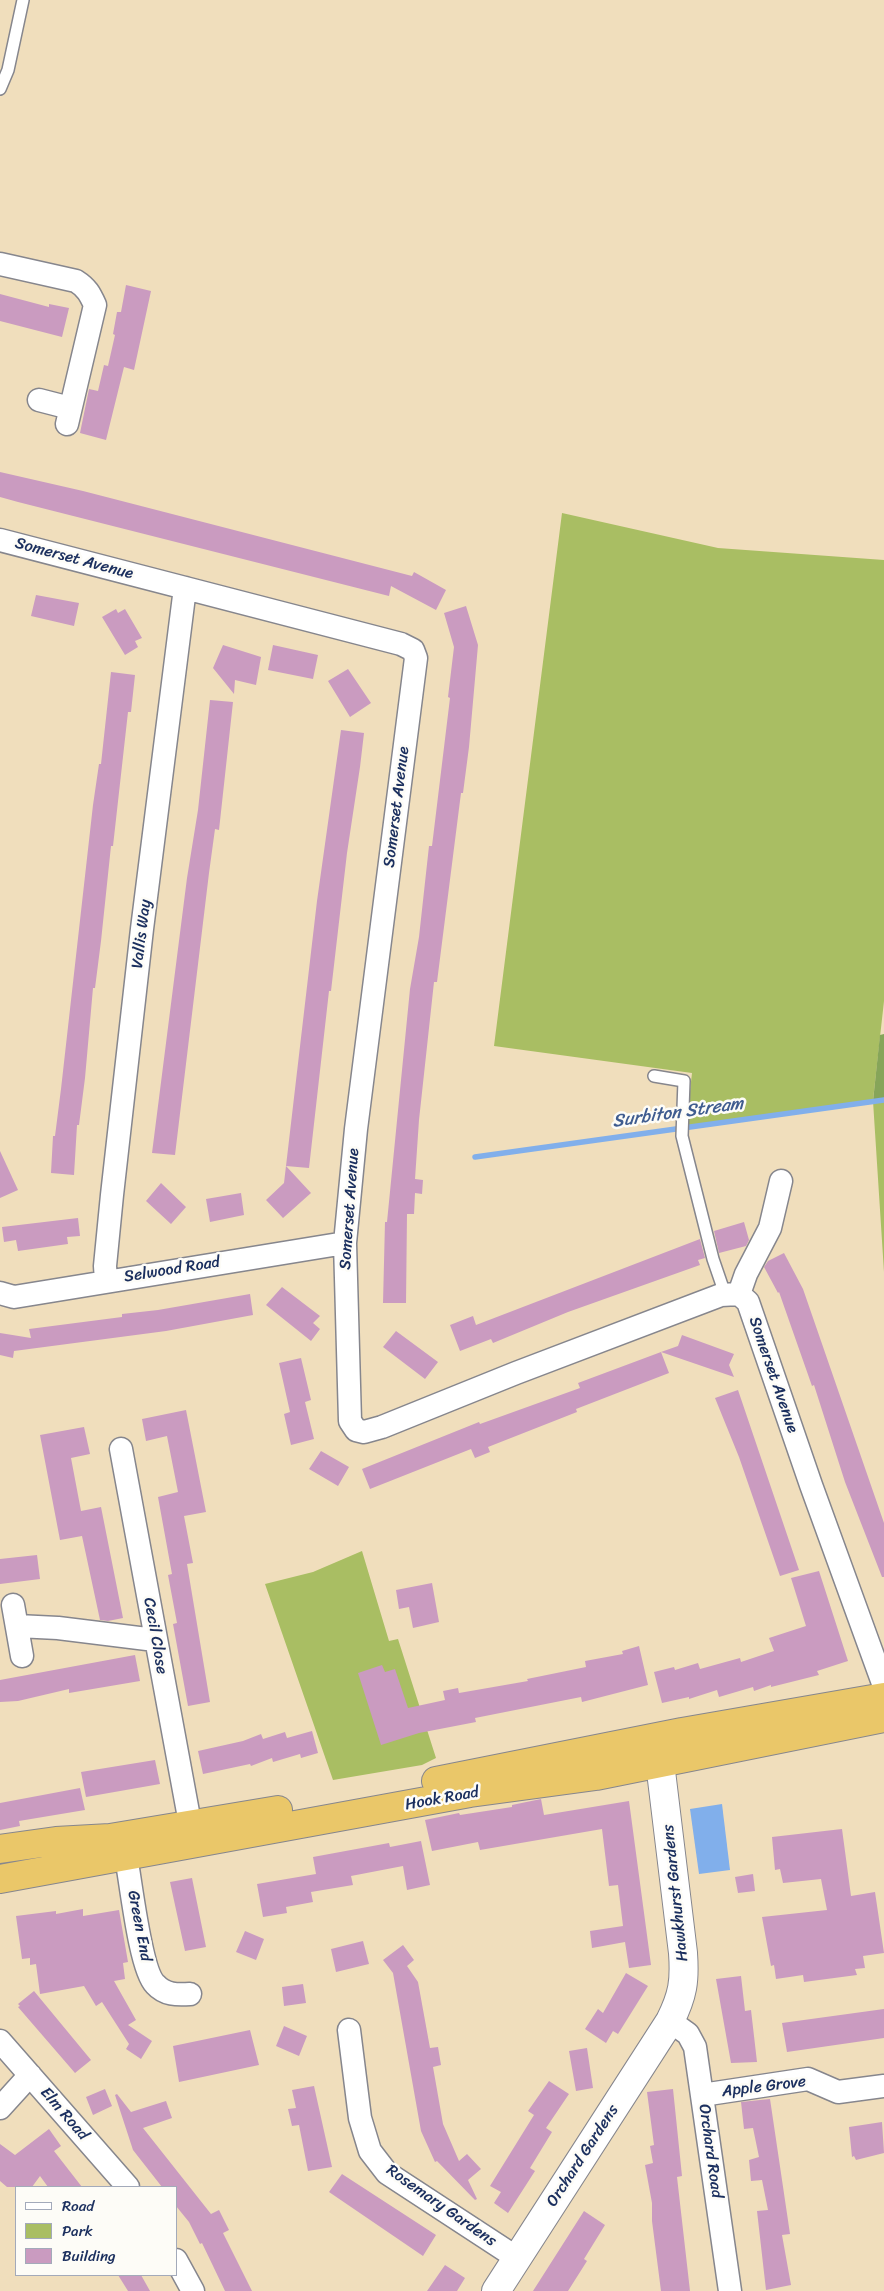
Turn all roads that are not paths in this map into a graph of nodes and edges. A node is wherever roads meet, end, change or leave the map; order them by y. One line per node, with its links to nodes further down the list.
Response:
1 (24, 0): 2 (lane)
2 (0, 89)
3 (0, 264): 4 (street)
4 (39, 400)
5 (0, 540): 6 (street, Somerset Avenue)
6 (185, 588): 9 (street, Somerset Avenue); 10 (street, Vallis Way)
7 (654, 1076): 12 (lane)
8 (781, 1181): 12 (street)
9 (345, 1243): 10 (street, Selwood Road); 12 (street, Somerset Avenue)
10 (106, 1281): 11 (street, Selwood Road)
11 (0, 1293)
12 (732, 1294): 16 (street, Somerset Avenue)
13 (121, 1449): 14 (street, Cecil Close)
14 (155, 1640): 15 (street); 20 (street, Cecil Close)
15 (22, 1656)
16 (884, 1686)
17 (884, 1697): 20 (highway, Hook Road)
18 (884, 1718): 19 (highway, Hook Road)
19 (660, 1763): 22 (highway, Hook Road); 25 (street, Hawkhurst Gardens)
20 (190, 1824): 21 (highway, Hook Road)
21 (0, 1849)
22 (126, 1857): 23 (highway, Hook Road); 24 (street, Green End)
23 (0, 1879)
24 (190, 1994)
25 (670, 2021): 30 (street, Orchard Road); 33 (street, Orchard Gardens)
26 (349, 2030): 33 (street, Rosemary Gardens)
27 (0, 2041): 28 (street, Elm Road)
28 (30, 2075): 31 (street); 32 (street, Elm Road)
29 (884, 2086): 30 (street, Apple Grove)
30 (702, 2095): 37 (street, Orchard Road)
31 (0, 2108)
32 (127, 2186)
33 (517, 2258): 36 (street, Orchard Gardens)
34 (178, 2264): 35 (street)
35 (193, 2291)
36 (496, 2291)
37 (730, 2291)

